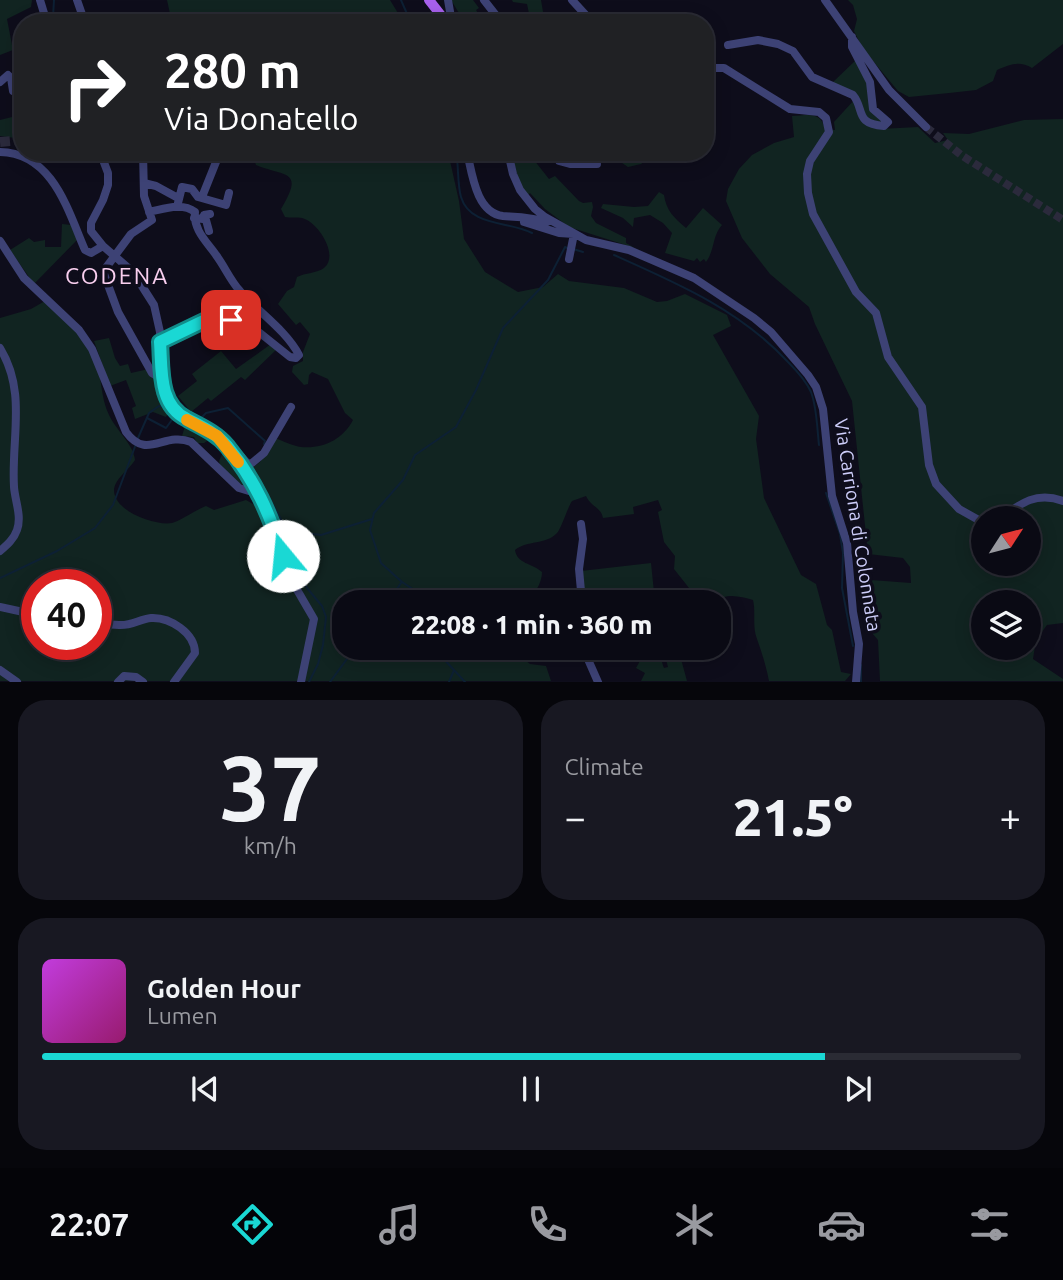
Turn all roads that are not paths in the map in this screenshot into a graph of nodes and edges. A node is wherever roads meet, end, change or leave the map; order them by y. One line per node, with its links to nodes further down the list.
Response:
1 (429, 0): 5 (main road)
2 (484, 0): 6 (street)
3 (572, 0): 7 (street)
4 (825, 0): 8 (street)
5 (442, 14)
6 (495, 14)
7 (585, 14)
8 (852, 37): 9 (street); 13 (street)
9 (728, 45)
10 (714, 71): 46 (street)
11 (0, 82): 12 (street)
12 (13, 91)
13 (926, 127)
14 (31, 161): 35 (street)
15 (103, 161): 35 (street)
16 (144, 161): 22 (street)
17 (216, 161): 25 (street)
18 (470, 161): 28 (street)
19 (510, 161): 23 (street, Via Carriona di Colonnata)
20 (559, 161): 21 (street)
21 (597, 164)
22 (144, 183): 26 (street); 27 (street)
23 (520, 190): 28 (street); 31 (street, Via Carriona di Colonnata)
24 (229, 193): 25 (street)
25 (202, 197): 26 (street)
26 (178, 202): 27 (street); 29 (street)
27 (150, 216): 36 (street)
28 (504, 216): 31 (street, Via Carriona di Colonnata)
29 (203, 217): 32 (street); 38 (street)
30 (524, 222): 33 (street)
31 (563, 227): 33 (street, Via Carriona di Colonnata)
32 (209, 231)
33 (574, 234): 37 (street); 61 (street, Via Carriona di Colonnata)
34 (0, 241): 43 (street)
35 (103, 246): 36 (street)
36 (117, 256): 38 (street); 40 (street)
37 (569, 259)
38 (160, 342): 40 (street)
39 (0, 348): 48 (street)
40 (162, 379): 42 (street)
41 (291, 407): 42 (street)
42 (226, 446): 43 (street)
43 (259, 494): 59 (street)
44 (1063, 501): 45 (street)
45 (1018, 506)
46 (971, 516)
47 (581, 524): 49 (street)
48 (0, 551)
49 (581, 590)
50 (0, 607): 51 (street)
51 (21, 612)
52 (112, 624): 58 (street)
53 (588, 660): 60 (street)
54 (0, 670): 55 (street)
55 (17, 681)
56 (118, 681): 57 (street)
57 (143, 681)
58 (174, 681)
59 (301, 681)
60 (598, 681)
61 (856, 681)

